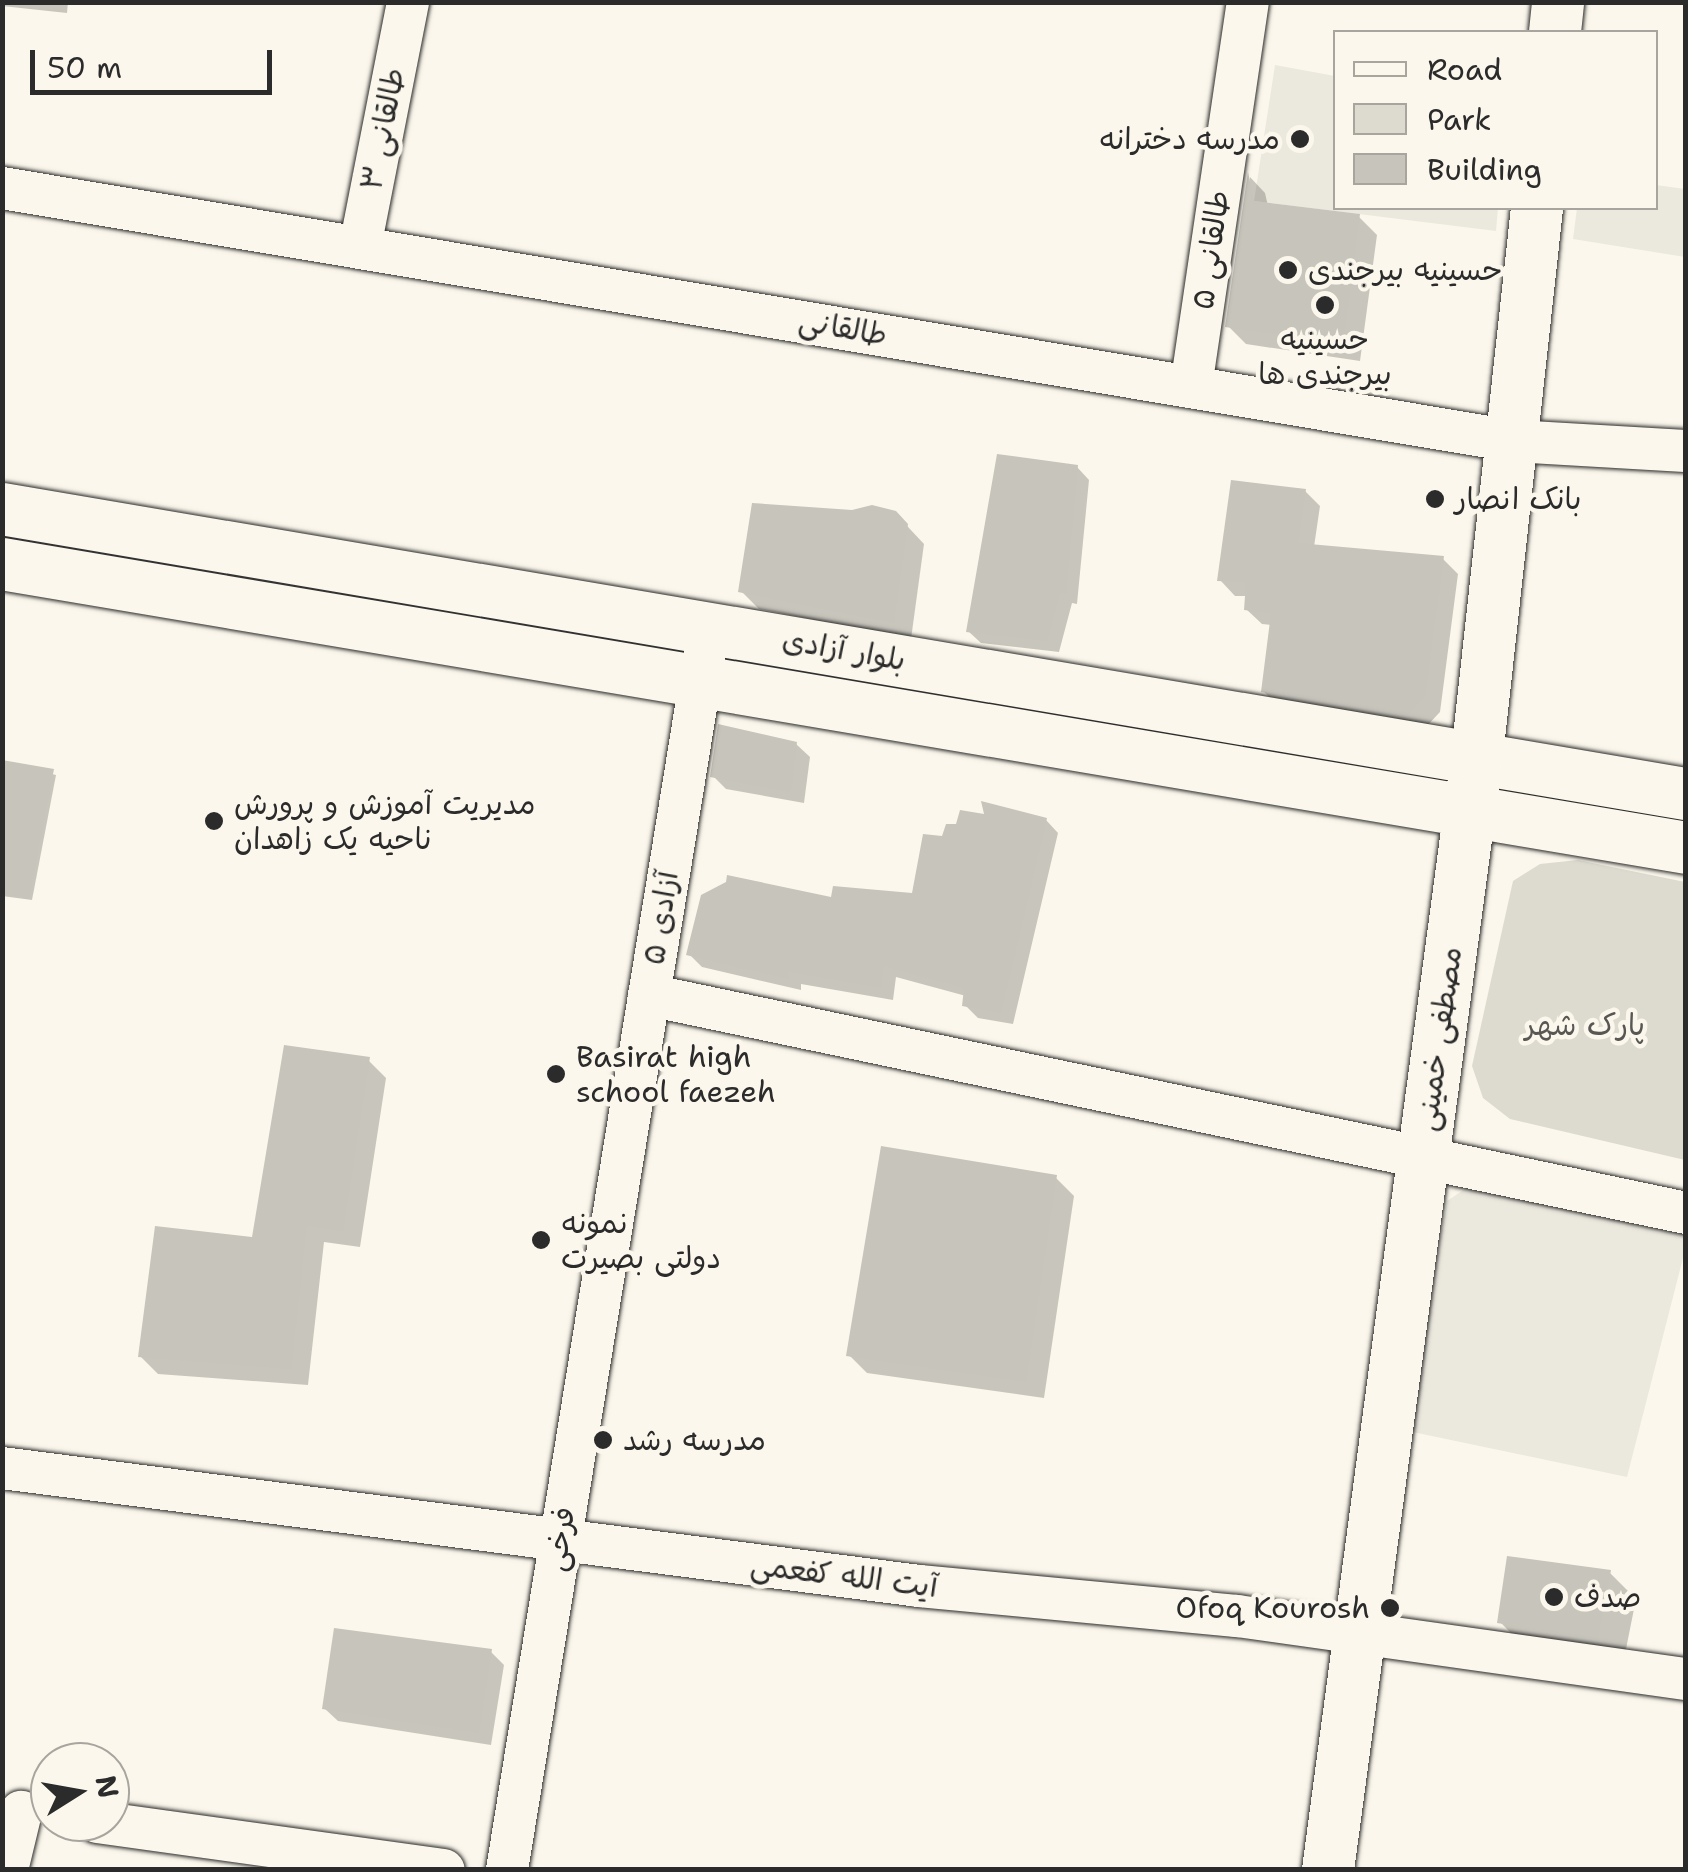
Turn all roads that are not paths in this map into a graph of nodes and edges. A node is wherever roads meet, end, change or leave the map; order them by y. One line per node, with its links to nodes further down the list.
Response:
1 (1248, 2): 8 (street, طالقانی ۵)
2 (1558, 2): 4 (main road)
3 (408, 6): 7 (street, طالقانی ۳)
4 (1554, 30)
5 (2, 188): 7 (street, طالقانی)
6 (1537, 210): 9 (main road, مصطفی خمینی)
7 (360, 248): 8 (street, طالقانی)
8 (1191, 387): 9 (street, طالقانی)
9 (1513, 441): 10 (street, طالقانی); 15 (main road, مصطفی خمینی)
10 (1686, 450)
11 (2, 508): 13 (main road, بلوار آزادی)
12 (2, 564): 14 (main road, بلوار آزادی)
13 (709, 627): 14 (street, آزادی ۵); 15 (main road, بلوار آزادی)
14 (700, 678): 17 (main road, بلوار آزادی); 19 (street, آزادی ۵)
15 (1477, 756): 16 (main road, بلوار آزادی); 17 (main road, مصطفی خمینی)
16 (1686, 794)
17 (1470, 810): 18 (main road, بلوار آزادی); 20 (main road, مصطفی خمینی)
18 (1686, 848)
19 (648, 996): 20 (street); 21 (street, آزادی ۵)
20 (1424, 1158): 22 (street); 25 (main road, مصطفی خمینی)
21 (614, 1208): 24 (street, فرخی)
22 (1686, 1213)
23 (2, 1468): 24 (street, آیت الله کفعمی)
24 (560, 1541): 25 (street, آیت الله کفعمی); 31 (street, فرخی)
25 (1359, 1636): 26 (street, آیت الله کفعمی); 32 (main road, مصطفی خمینی)
26 (1686, 1679)
27 (24, 1812): 29 (street)
28 (130, 1827): 30 (street)
29 (7, 1870)
30 (444, 1870)
31 (506, 1870)
32 (1328, 1870)

